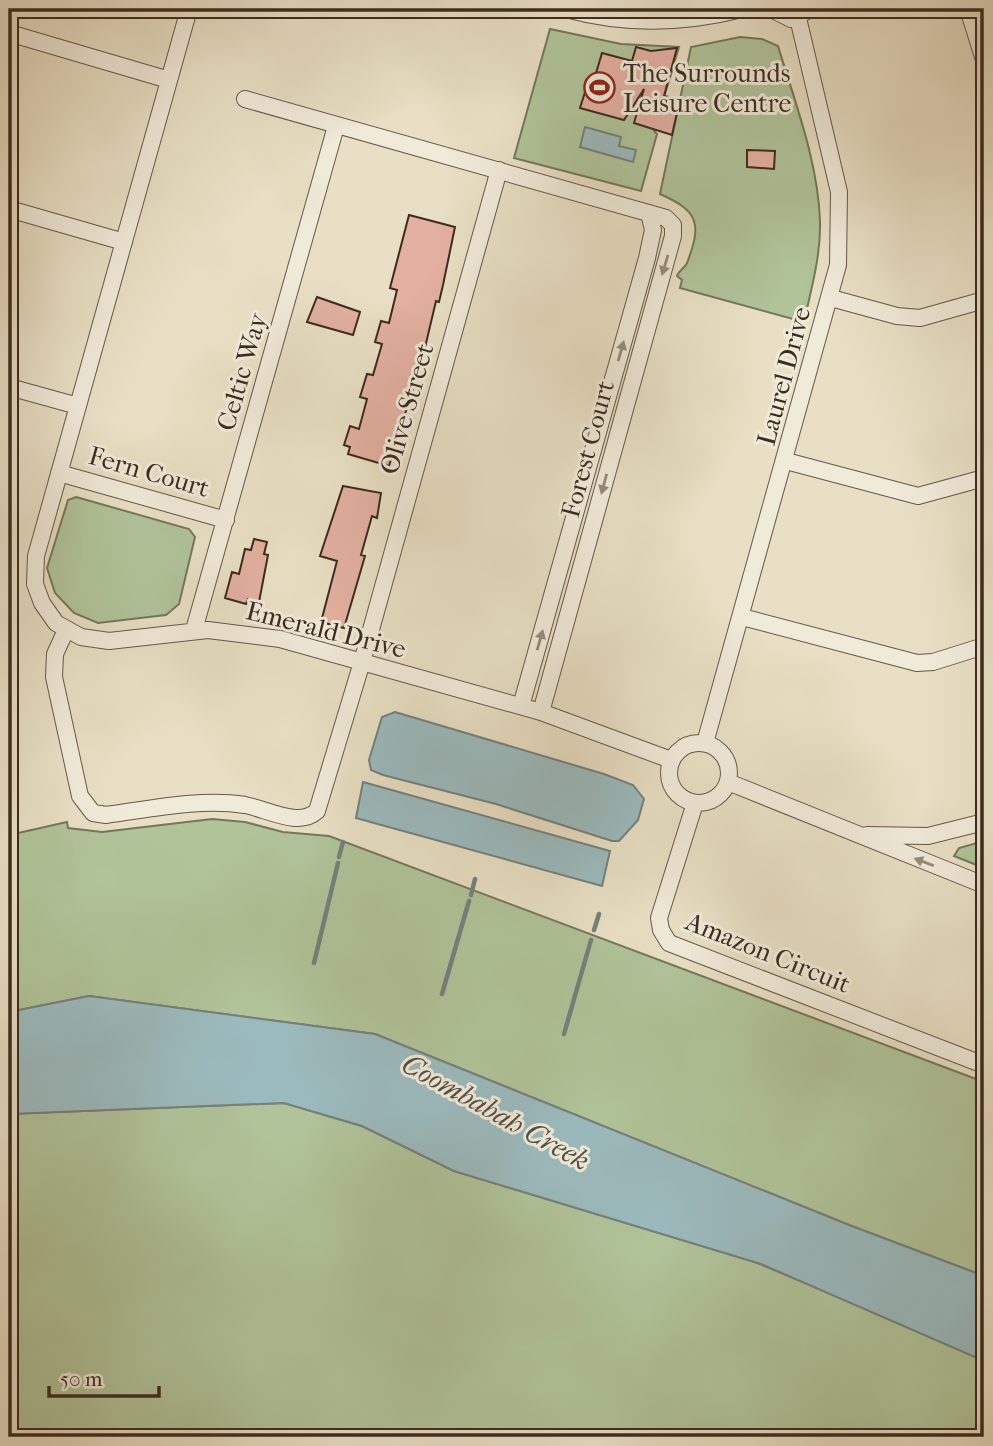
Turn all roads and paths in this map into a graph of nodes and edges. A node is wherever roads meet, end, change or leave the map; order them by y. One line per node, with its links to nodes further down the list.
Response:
1 (189, 9): 9 (street)
2 (566, 9): 3 (street)
3 (742, 9)
4 (771, 9): 6 (street)
5 (968, 9): 8 (street)
6 (805, 13): 16 (street, Laurel Drive)
7 (9, 33): 9 (street)
8 (984, 60)
9 (169, 80): 15 (street)
10 (245, 99): 11 (street, Forest Court)
11 (336, 126): 12 (street, Forest Court); 23 (street, Celtic Way)
12 (499, 170): 14 (street, Forest Court); 28 (street, Olive Street)
13 (9, 209): 15 (street)
14 (649, 213): 29 (street, Forest Court, one-way to 14); 30 (street, Forest Court, one-way to 30)
15 (124, 242): 19 (street)
16 (831, 298): 17 (street); 20 (street, Laurel Drive)
17 (984, 300)
18 (9, 387): 19 (street)
19 (78, 406): 21 (street)
20 (786, 461): 22 (street); 24 (street, Laurel Drive)
21 (59, 473): 23 (street, Fern Court); 25 (street)
22 (984, 478)
23 (226, 520): 26 (street, Celtic Way)
24 (742, 617): 27 (street); 31 (street, Laurel Drive)
25 (66, 630): 26 (street, Emerald Drive); 28 (street, Olive Street)
26 (194, 630): 28 (street, Emerald Drive)
27 (984, 646)
28 (362, 662): 29 (street, Emerald Drive)
29 (521, 706): 30 (street, Emerald Drive)
30 (541, 712): 32 (street, Emerald Drive)
31 (705, 743): 32 (street); 33 (street)
32 (671, 760): 34 (street)
33 (728, 782): 34 (street); 36 (street)
34 (695, 803): 38 (street, Amazon Circuit)
35 (984, 822): 36 (street)
36 (865, 835): 37 (street, one-way to 36)
37 (984, 885)
38 (984, 1065)

